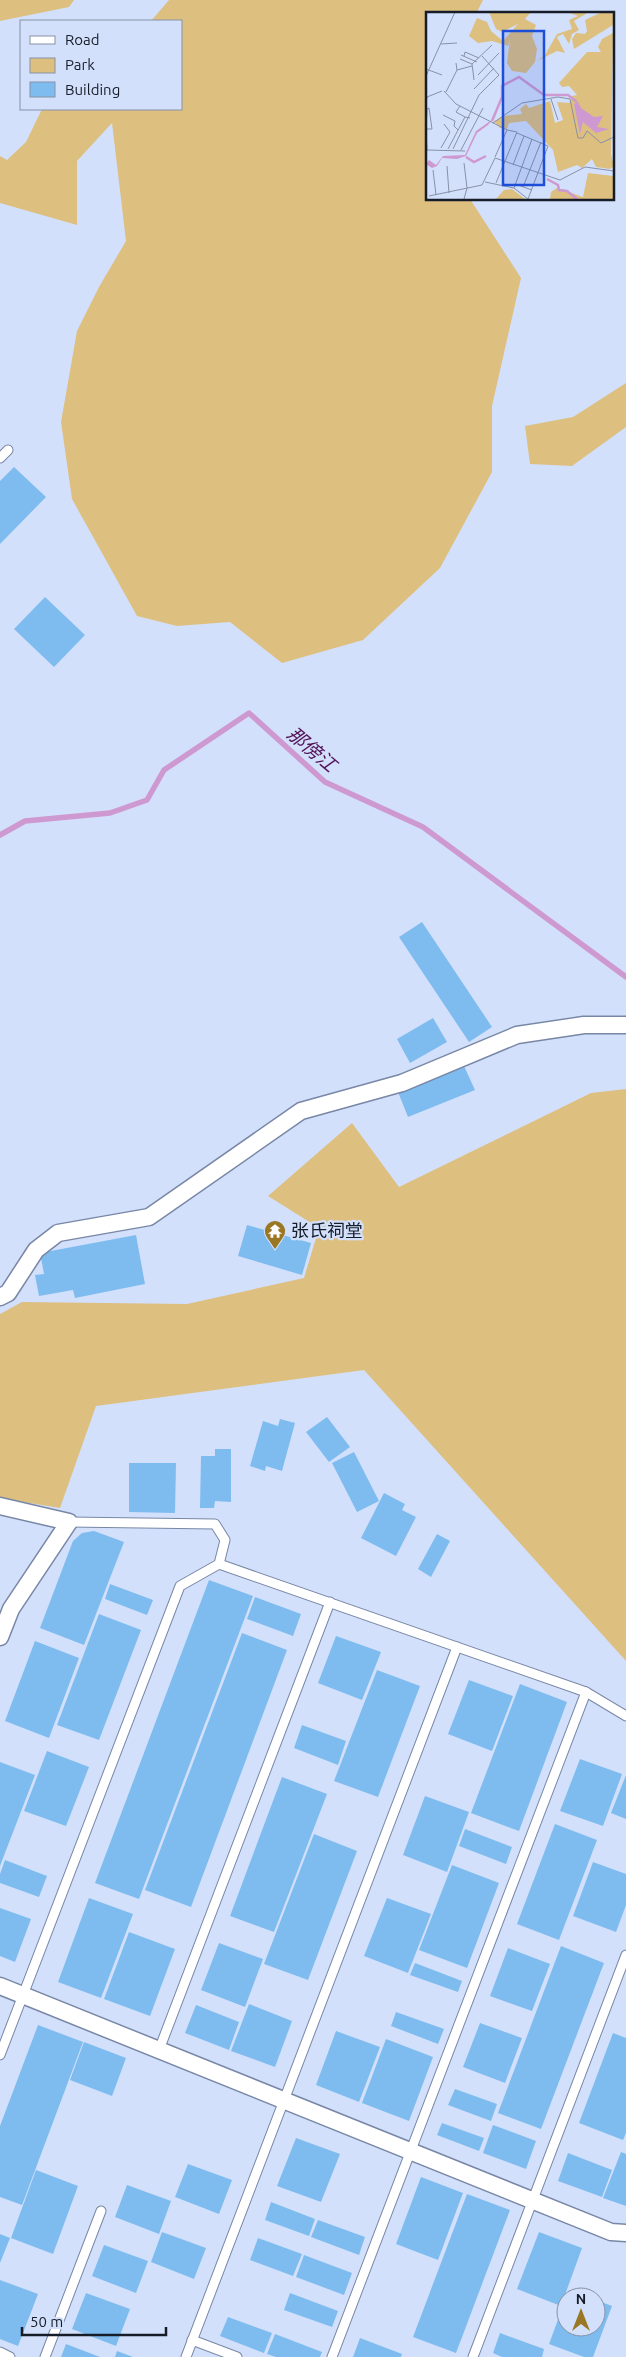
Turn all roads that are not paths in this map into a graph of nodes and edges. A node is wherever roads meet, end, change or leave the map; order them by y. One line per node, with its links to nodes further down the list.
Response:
1 (8, 450): 2 (lane)
2 (0, 458)
3 (626, 1025): 4 (street)
4 (0, 1298)
5 (0, 1506): 6 (street)
6 (69, 1522): 7 (lane); 9 (street)
7 (219, 1564): 8 (lane); 15 (lane)
8 (330, 1602): 10 (lane); 16 (lane)
9 (0, 1637)
10 (457, 1647): 11 (lane); 18 (lane)
11 (586, 1692): 12 (lane); 19 (lane)
12 (626, 1716)
13 (626, 1955): 20 (lane)
14 (0, 1986): 15 (street)
15 (23, 1995): 16 (street); 17 (lane)
16 (159, 2050): 18 (street)
17 (0, 2055)
18 (284, 2100): 19 (street); 23 (lane)
19 (410, 2151): 20 (street); 29 (lane)
20 (533, 2200): 22 (street); 30 (lane)
21 (101, 2211): 26 (lane)
22 (626, 2233)
23 (192, 2340): 27 (lane); 28 (lane)
24 (0, 2352): 25 (lane)
25 (10, 2357)
26 (45, 2357)
27 (186, 2357)
28 (237, 2357)
29 (332, 2357)
30 (473, 2357)

